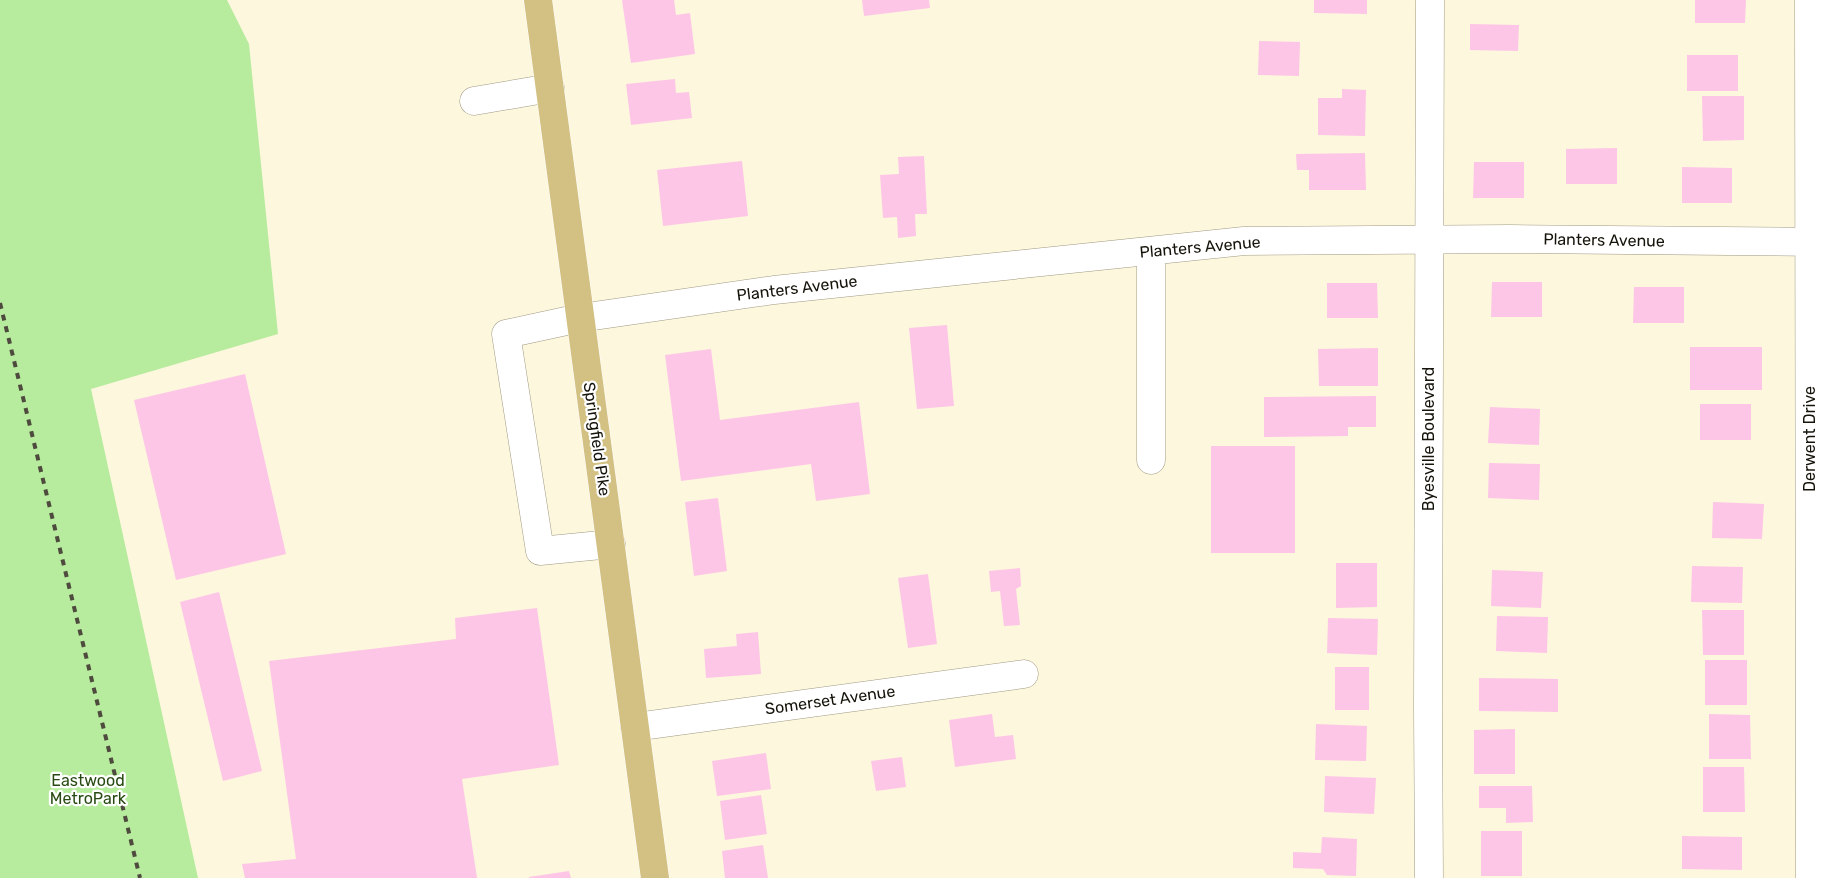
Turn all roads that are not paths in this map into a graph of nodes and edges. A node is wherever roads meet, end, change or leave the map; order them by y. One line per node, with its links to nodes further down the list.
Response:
1 (538, 0): 4 (main road, Springfield Pike)
2 (1430, 0): 6 (street, Byesville Boulevard)
3 (1809, 0): 7 (street, Derwent Drive)
4 (550, 88): 5 (street); 9 (main road, Springfield Pike)
5 (474, 101)
6 (1429, 240): 7 (street, Planters Avenue); 8 (street, Planters Avenue); 15 (street, Byesville Boulevard)
7 (1817, 243): 16 (street, Derwent Drive)
8 (1151, 251): 9 (street, Planters Avenue); 10 (street)
9 (580, 318): 11 (main road, Springfield Pike); 11 (street, Planters Avenue)
10 (1151, 460)
11 (611, 544): 13 (main road, Springfield Pike)
12 (1024, 674): 13 (street, Somerset Avenue)
13 (635, 727): 14 (main road, Springfield Pike)
14 (655, 878)
15 (1429, 878)
16 (1810, 878)

